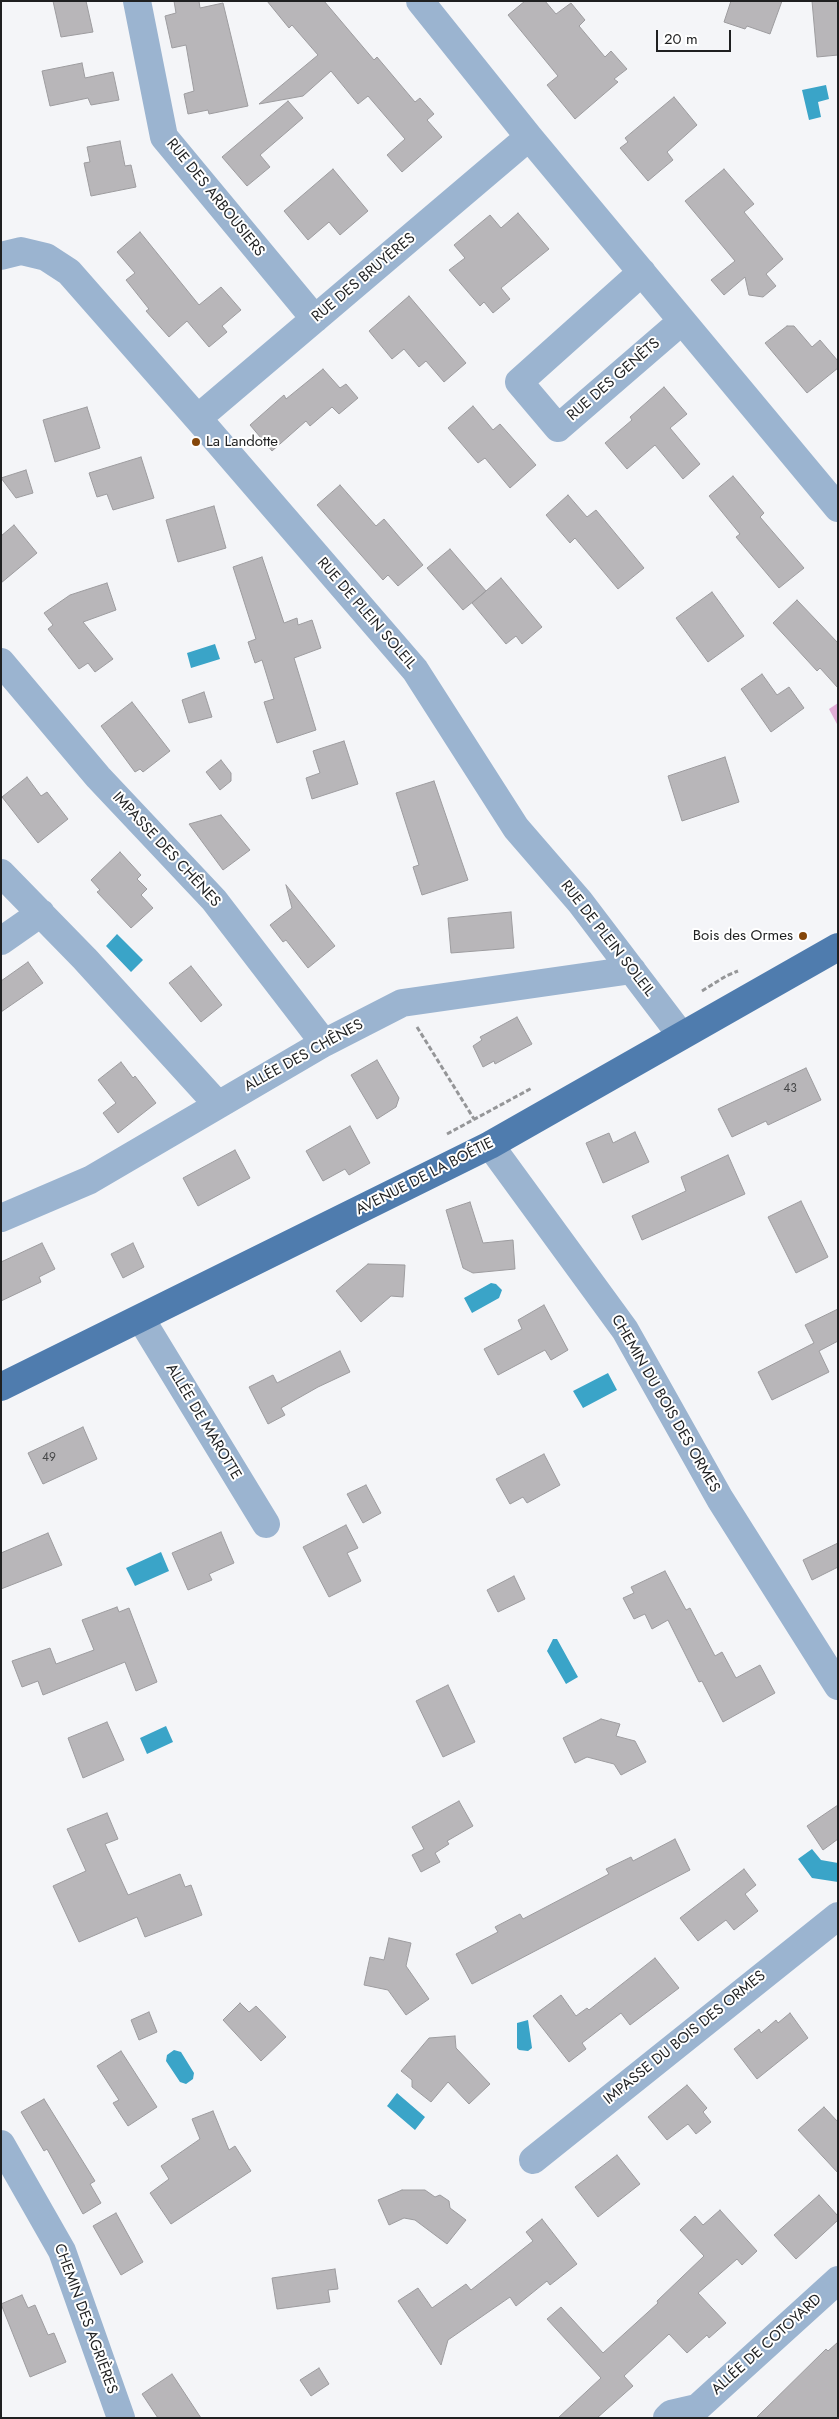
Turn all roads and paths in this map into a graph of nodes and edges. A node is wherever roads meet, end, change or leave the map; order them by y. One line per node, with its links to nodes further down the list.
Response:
1 (137, 1): 6 (street, RUE DES ARBOUSIERS)
2 (420, 1): 3 (street)
3 (529, 137): 5 (street); 6 (street, RUE DES BRUYÈRES)
4 (1, 256): 8 (street, RUE DE PLEIN SOLEIL)
5 (642, 272): 7 (street); 7 (street, RUE DES GENÊTS)
6 (315, 319): 8 (street, RUE DES BRUYÈRES)
7 (682, 321): 9 (street)
8 (198, 418): 16 (street, RUE DE PLEIN SOLEIL)
9 (838, 508)
10 (1, 662): 20 (street, IMPASSE DES CHÊNES)
11 (1, 873): 12 (street)
12 (41, 914): 13 (street); 22 (street)
13 (1, 941)
14 (838, 948): 19 (main road, AVENUE DE LA BOÉTIE)
15 (743, 969): 17 (path)
16 (632, 970): 18 (street, ALLÉE DES CHÊNES); 19 (street, RUE DE PLEIN SOLEIL)
17 (701, 992)
18 (402, 1003): 20 (street, ALLÉE DES CHÊNES); 23 (path)
19 (681, 1035): 25 (main road, AVENUE DE LA BOÉTIE)
20 (324, 1043): 22 (street, ALLÉE DES CHÊNES)
21 (533, 1088): 23 (path)
22 (218, 1106): 26 (street, ALLÉE DES CHÊNES)
23 (474, 1120): 24 (path); 25 (path)
24 (444, 1136)
25 (490, 1146): 27 (main road, AVENUE DE LA BOÉTIE); 30 (street, CHEMIN DU BOIS DES ORMES)
26 (1, 1218)
27 (141, 1319): 28 (main road, AVENUE DE LA BOÉTIE); 29 (street, ALLÉE DE MAROTTE)
28 (1, 1387)
29 (266, 1524)
30 (838, 1686)
31 (838, 1916): 33 (street, IMPASSE DU BOIS DES ORMES)
32 (1, 2144): 35 (street, CHEMIN DES AGRIÈRES)
33 (533, 2160)
34 (838, 2280): 36 (street, ALLÉE DE COTOYARD)
35 (121, 2418)
36 (667, 2418)

